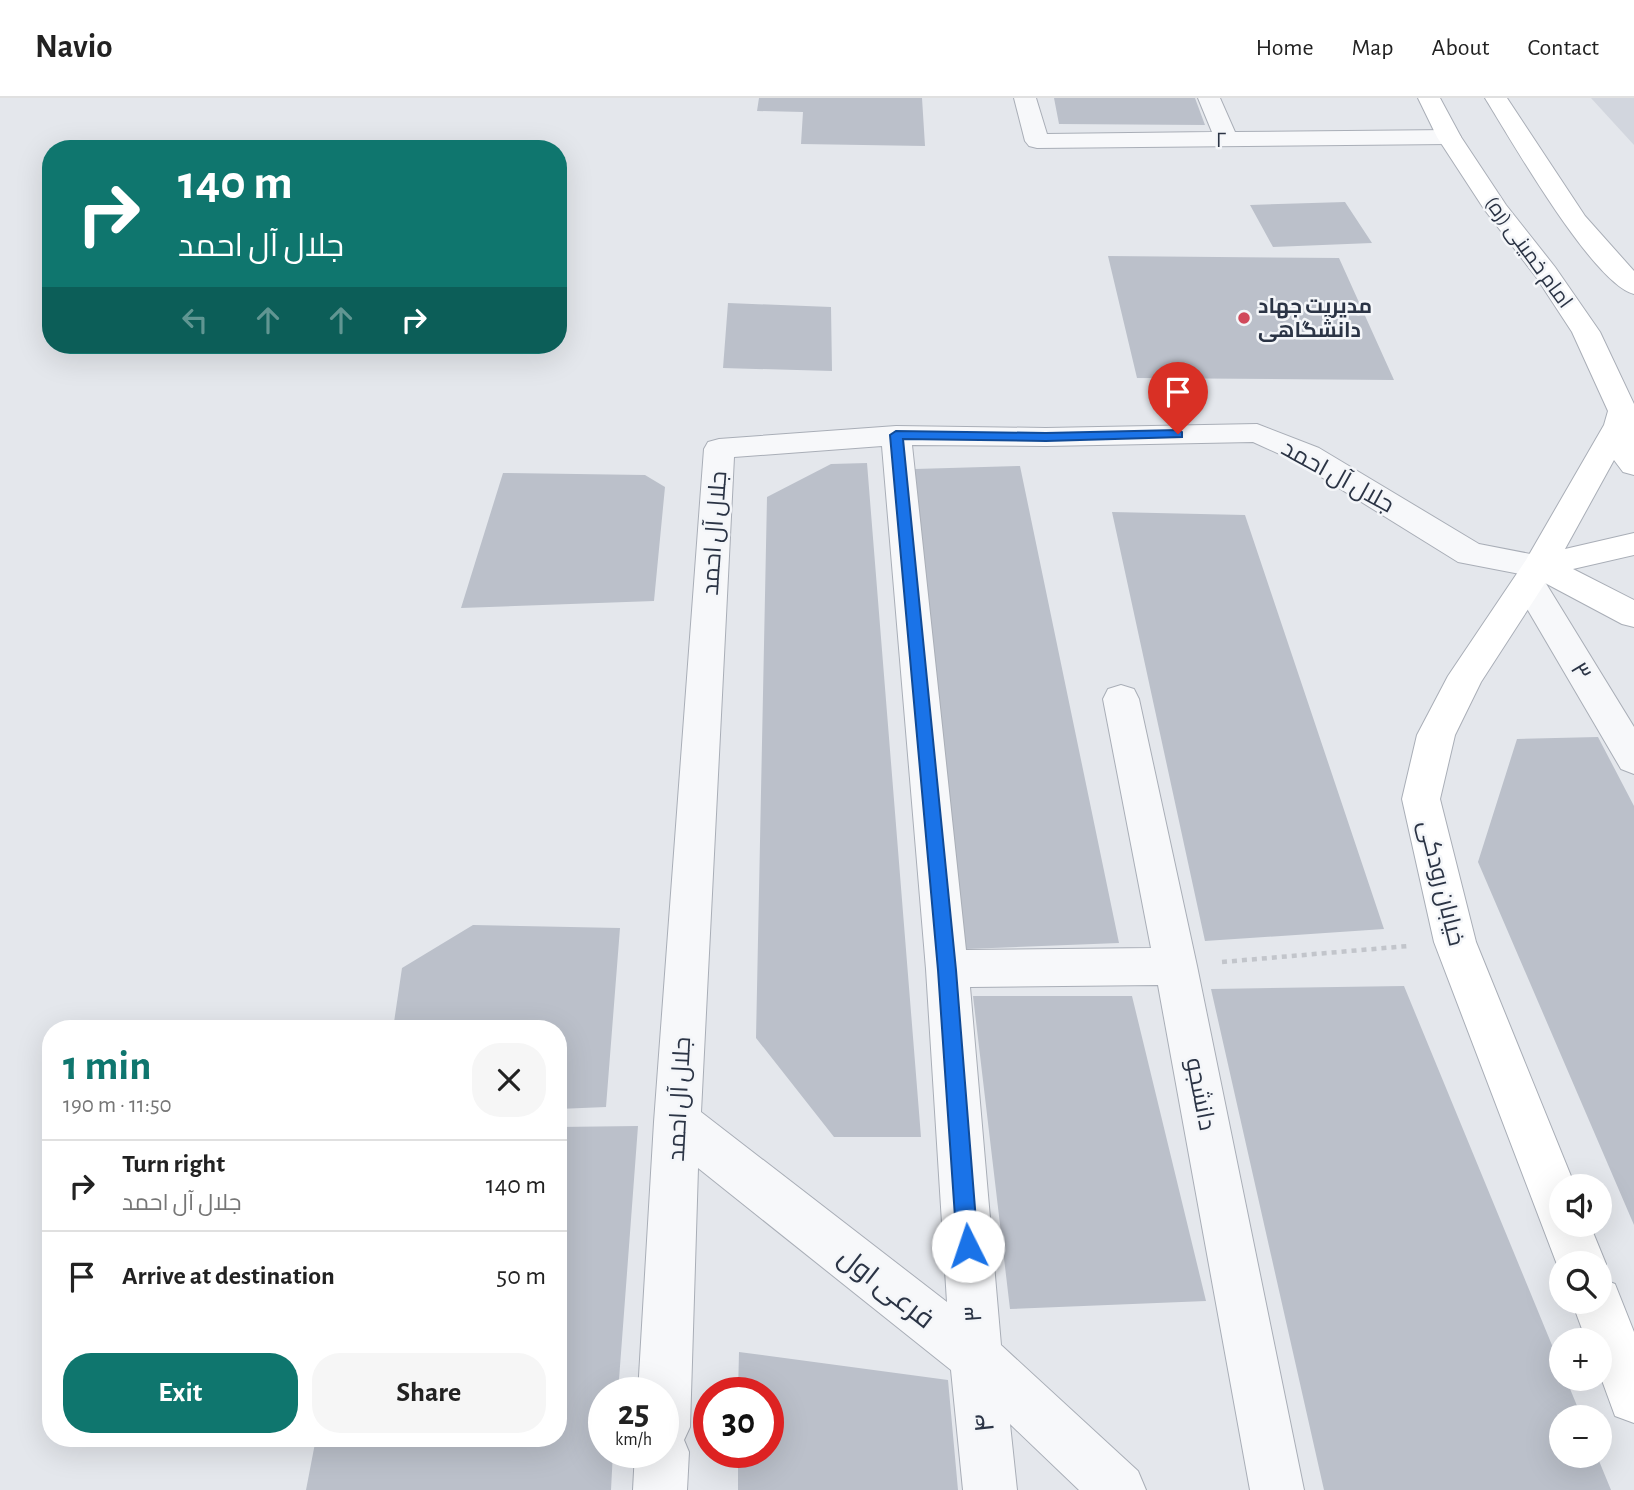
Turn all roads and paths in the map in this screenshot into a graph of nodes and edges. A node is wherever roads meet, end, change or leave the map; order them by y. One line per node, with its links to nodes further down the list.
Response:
1 (1025, 98): 6 (street, ۲)
2 (1209, 98): 6 (street)
3 (1429, 98): 5 (main road, امام خمینی (ره))
4 (1496, 98): 7 (main road)
5 (1449, 137): 6 (street, ۲); 8 (main road, امام خمینی (ره))
6 (1227, 141)
7 (1634, 286)
8 (1624, 413): 10 (main road, امام خمینی (ره)); 12 (main road, خیابان رودکی)
9 (896, 435): 12 (street, جلال آل احمد); 18 (street, ۳); 19 (street, جلال آل احمد)
10 (1634, 465)
11 (1634, 544): 12 (main road)
12 (1534, 575): 13 (main road); 15 (street, ۳); 16 (main road, خیابان رودکی)
13 (1634, 615)
14 (1121, 699): 17 (street, دانشجو)
15 (1634, 759)
16 (1455, 942): 17 (path); 20 (main road, خیابان رودکی)
17 (1176, 966): 18 (street); 29 (street, دانشجو)
18 (947, 970): 22 (street, ۳)
19 (677, 1122): 22 (street, فرعی اول); 23 (street, جلال آل احمد)
20 (1549, 1181)
21 (1602, 1314): 24 (main road)
22 (976, 1357): 27 (street, ۴); 28 (street, فرعی اول)
23 (665, 1377)
24 (1634, 1397)
25 (661, 1468): 26 (street)
26 (660, 1490)
27 (990, 1490)
28 (1119, 1490)
29 (1277, 1490)

